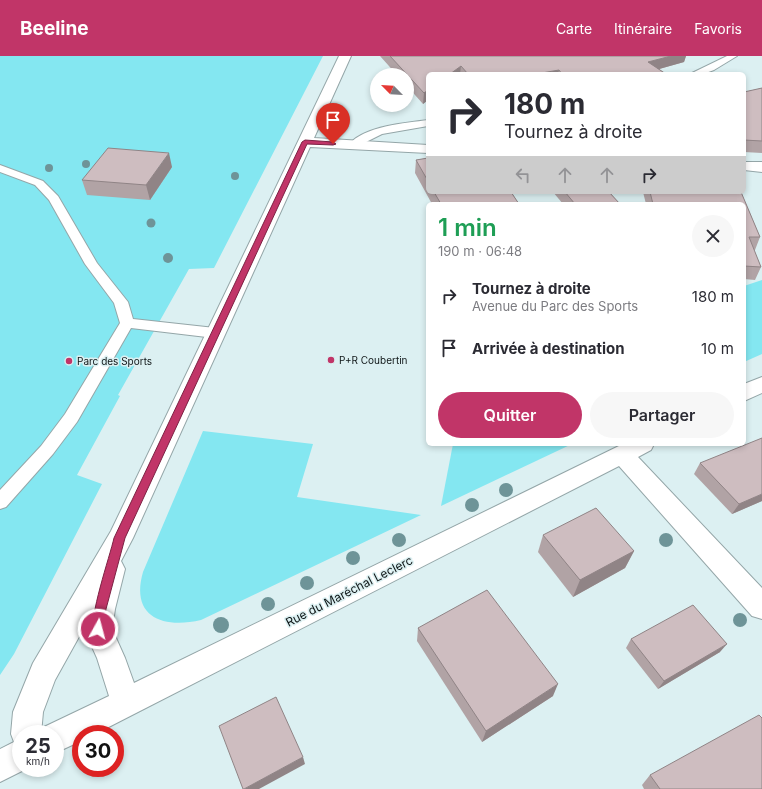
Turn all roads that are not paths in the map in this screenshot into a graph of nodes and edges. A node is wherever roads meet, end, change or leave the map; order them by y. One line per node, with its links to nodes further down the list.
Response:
1 (345, 56): 5 (street)
2 (733, 56): 3 (lane)
3 (700, 72)
4 (426, 123): 6 (lane)
5 (305, 142): 6 (street); 12 (street)
6 (354, 145): 7 (street)
7 (426, 149)
8 (746, 166): 9 (street)
9 (762, 167)
10 (0, 168): 11 (lane)
11 (127, 323): 12 (lane); 16 (lane)
12 (215, 333): 17 (street)
13 (762, 384): 14 (street)
14 (746, 392)
15 (633, 449): 18 (street); 19 (street, Rue du Maréchal Leclerc)
16 (0, 502)
17 (120, 538): 19 (street); 20 (street)
18 (762, 607)
19 (126, 703): 21 (street, Rue du Maréchal Leclerc)
20 (27, 725)
21 (64, 734)
22 (12, 760): 23 (street)
23 (0, 766)

